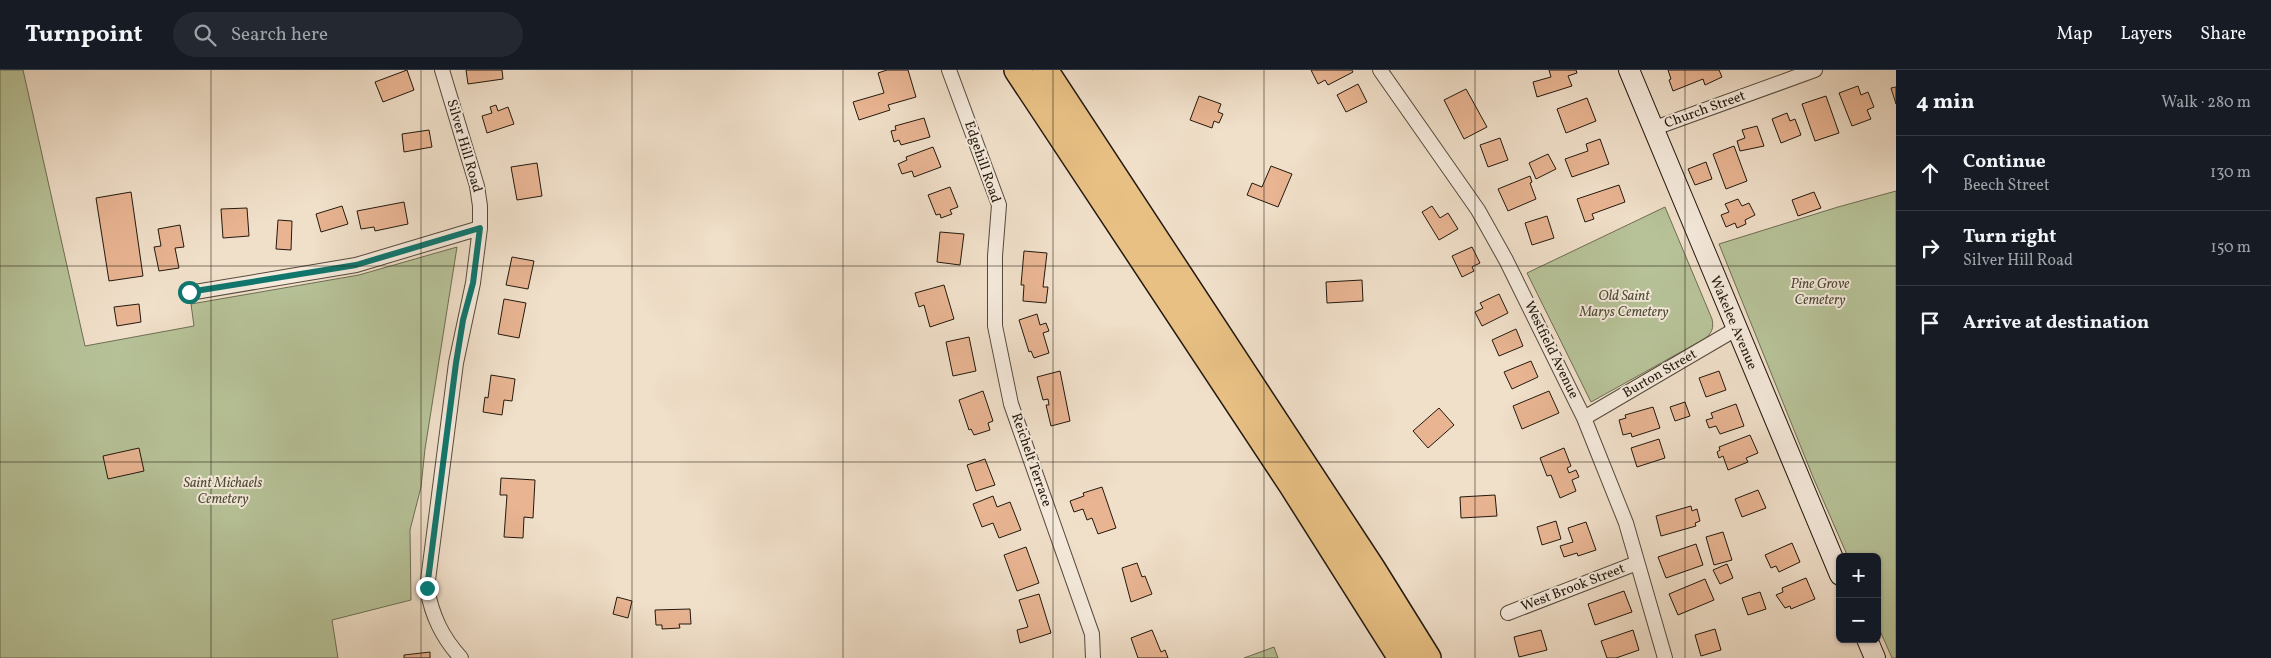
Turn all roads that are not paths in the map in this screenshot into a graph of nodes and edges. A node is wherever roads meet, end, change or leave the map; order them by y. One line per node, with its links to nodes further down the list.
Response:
1 (442, 70): 9 (street, Silver Hill Road)
2 (949, 70): 10 (street, Edgehill Road)
3 (1045, 70): 16 (highway)
4 (1380, 70): 13 (street, Westfield Avenue)
5 (1629, 70): 8 (main road, Wakelee Avenue)
6 (1815, 70): 8 (street, Church Street)
7 (1019, 73): 21 (highway)
8 (1652, 129): 12 (main road, Wakelee Avenue)
9 (480, 228): 11 (street); 19 (street, Silver Hill Road)
10 (995, 256): 20 (street, Reichelt Terrace)
11 (189, 292)
12 (1736, 330): 13 (street, Burton Street); 15 (main road, Wakelee Avenue)
13 (1584, 418): 14 (street, Westfield Avenue)
14 (1637, 563): 17 (street, West Brook Street); 24 (street, Westfield Avenue)
15 (1836, 566)
16 (1372, 568): 22 (highway); 23 (highway)
17 (1508, 613)
18 (1869, 643): 25 (main road)
19 (461, 658)
20 (1093, 658)
21 (1401, 658)
22 (1428, 658)
23 (1447, 658)
24 (1665, 658)
25 (1875, 658)

